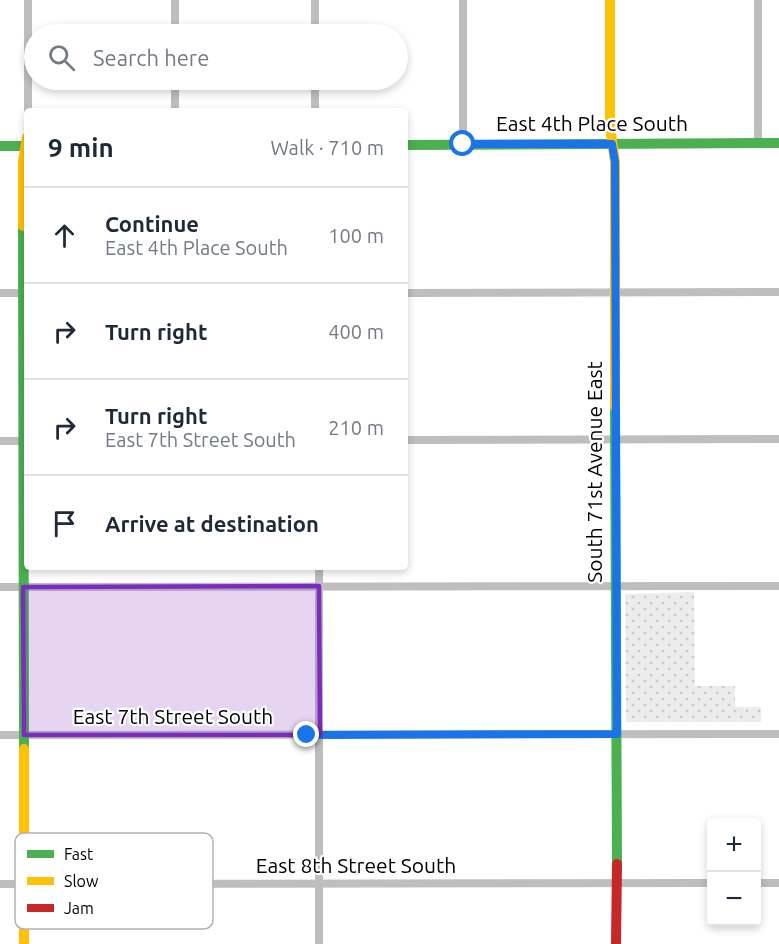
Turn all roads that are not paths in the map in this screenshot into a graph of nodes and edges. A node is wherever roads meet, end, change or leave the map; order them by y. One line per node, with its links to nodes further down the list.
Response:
1 (28, 0): 7 (street)
2 (175, 0): 8 (street)
3 (315, 0): 9 (street)
4 (462, 0): 19 (street)
5 (610, 0): 20 (street, South 71st Avenue East)
6 (758, 0): 17 (street)
7 (28, 24)
8 (175, 24)
9 (315, 24)
10 (28, 90): 13 (street)
11 (175, 90): 14 (street)
12 (315, 90): 15 (street)
13 (28, 108)
14 (175, 108)
15 (315, 108)
16 (24, 143): 22 (street)
17 (758, 143): 18 (street, East 4th Place South); 20 (street, East 4th Place South)
18 (779, 143)
19 (463, 144): 20 (street, East 4th Place South); 21 (street, East 4th Place South)
20 (612, 144): 25 (street, South 71st Avenue East)
21 (408, 145)
22 (0, 146)
23 (24, 156): 24 (street)
24 (24, 227)
25 (615, 292): 26 (street); 29 (street); 32 (street, South 71st Avenue East)
26 (779, 292)
27 (0, 293): 28 (street)
28 (24, 293)
29 (408, 293)
30 (779, 439): 32 (street)
31 (408, 440): 32 (street)
32 (615, 440): 39 (street, South 71st Avenue East)
33 (0, 441): 34 (street)
34 (24, 441)
35 (24, 538): 41 (street)
36 (319, 570): 38 (street)
37 (779, 585): 39 (street)
38 (319, 586): 39 (street); 41 (street); 46 (street)
39 (615, 586): 42 (street, South 71st Avenue East)
40 (0, 587): 41 (street)
41 (23, 587): 45 (street)
42 (617, 734): 43 (street, East 7th Street South); 46 (street, East 7th Street South); 48 (street, South 71st Avenue East)
43 (779, 734)
44 (0, 735): 45 (street, East 7th Street South)
45 (24, 735): 46 (street, East 7th Street South); 47 (street)
46 (320, 735): 53 (street)
47 (24, 833)
48 (617, 883): 49 (street, East 8th Street South); 53 (street, East 8th Street South); 55 (street, South 71st Avenue East)
49 (707, 883)
50 (761, 883): 51 (street)
51 (779, 883)
52 (213, 884): 53 (street, East 8th Street South)
53 (319, 884): 54 (street)
54 (319, 944)
55 (616, 944)

